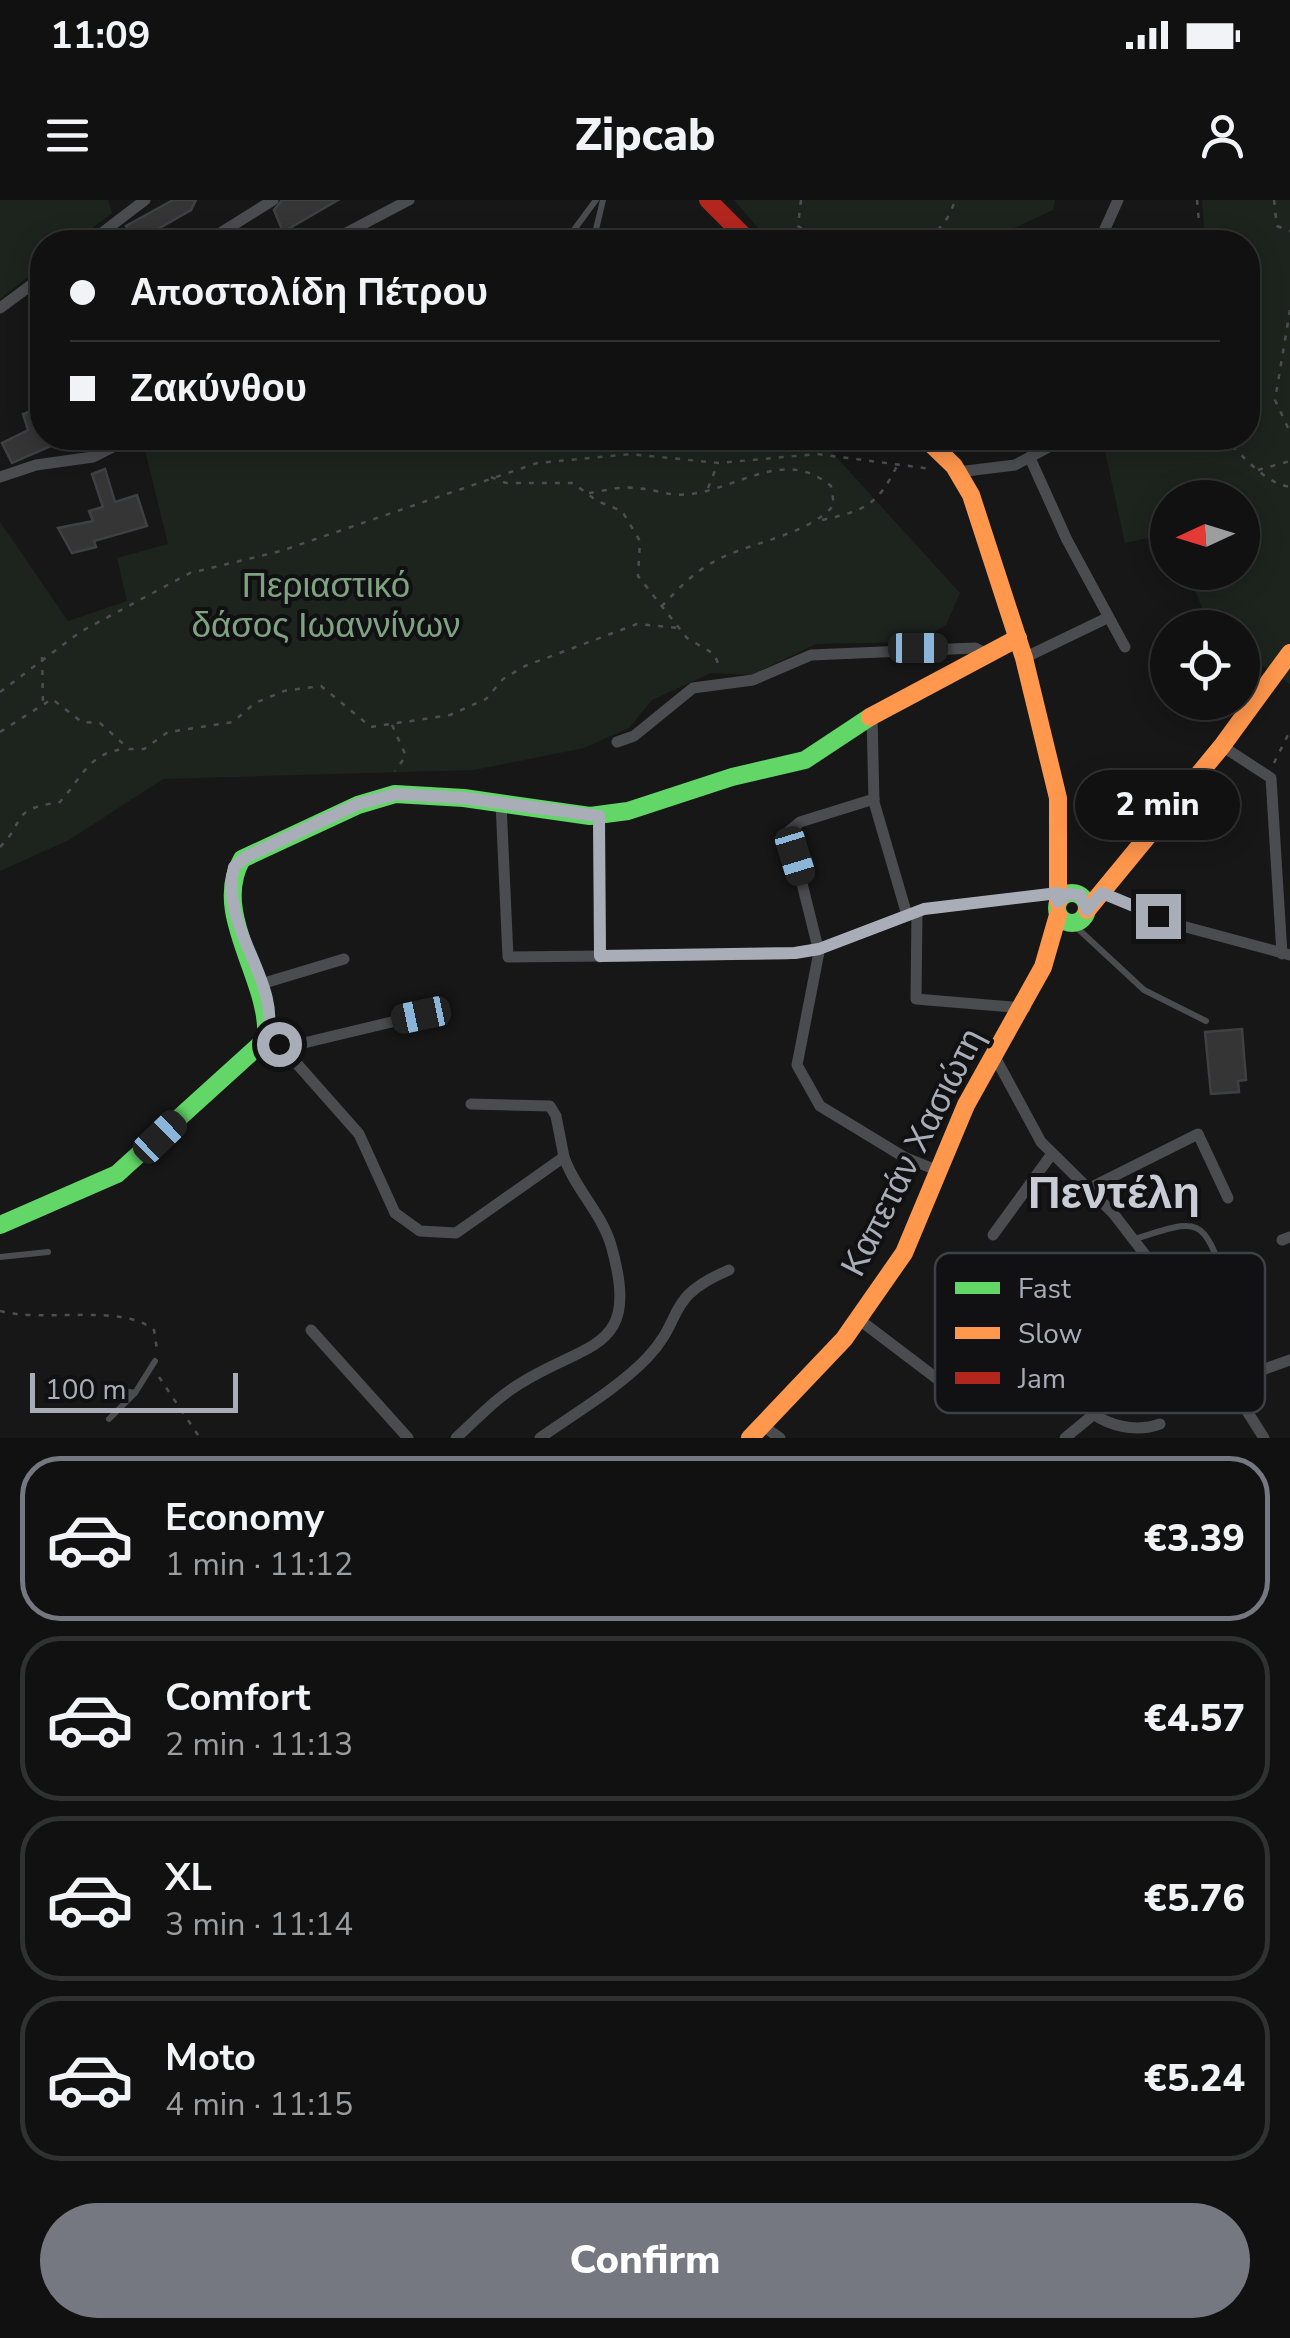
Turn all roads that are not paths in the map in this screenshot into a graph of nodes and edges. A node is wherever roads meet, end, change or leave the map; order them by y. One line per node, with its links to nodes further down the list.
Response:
1 (146, 200): 7 (street)
2 (273, 200): 8 (street)
3 (409, 200): 9 (street)
4 (599, 200): 10 (lane); 11 (lane)
5 (708, 200): 12 (street)
6 (1118, 200): 13 (street)
7 (106, 230)
8 (225, 230)
9 (352, 230)
10 (575, 230)
11 (595, 230)
12 (738, 230)
13 (1104, 230)
14 (30, 286): 15 (street)
15 (0, 308)
16 (108, 450): 21 (street)
17 (937, 450): 20 (street)
18 (1044, 450): 19 (street)
19 (1030, 458): 20 (street); 22 (street)
20 (958, 472): 23 (street)
21 (0, 477)
22 (1107, 618): 24 (street); 27 (street)
23 (1018, 638): 26 (street); 27 (street)
24 (1125, 647)
25 (1290, 653): 30 (street)
26 (987, 654): 28 (street); 29 (street)
27 (1024, 658): 35 (street)
28 (872, 715): 31 (street); 33 (street)
29 (617, 742)
30 (1222, 746): 34 (street); 38 (street)
31 (874, 799): 36 (street); 37 (street)
32 (501, 803): 33 (street); 39 (street); 41 (street)
33 (599, 816): 39 (street)
34 (1102, 893): 35 (street); 38 (street)
35 (1069, 904): 36 (street); 42 (street, Καπετάν Χασιώτη); 44 (lane)
36 (912, 913): 37 (street); 42 (street)
37 (819, 949): 39 (street); 50 (street)
38 (1286, 955)
39 (600, 956)
40 (344, 959): 41 (street)
41 (261, 984): 45 (street)
42 (1025, 1008): 46 (street, Καπετάν Χασιώτη)
43 (421, 1015): 45 (street)
44 (1206, 1021)
45 (274, 1044): 49 (street); 53 (street)
46 (995, 1057): 48 (street); 50 (street, Καπετάν Χασιώτη)
47 (471, 1104): 49 (street)
48 (1051, 1155): 51 (street); 54 (street)
49 (564, 1157): 76 (street)
50 (940, 1172): 61 (street, Καπετάν Χασιώτη)
51 (1088, 1189): 52 (street); 55 (street)
52 (1228, 1198)
53 (0, 1225)
54 (993, 1235)
55 (1134, 1239): 57 (street); 58 (lane)
56 (48, 1252): 59 (lane)
57 (1144, 1253)
58 (1215, 1253)
59 (0, 1257)
60 (729, 1270): 77 (street)
61 (857, 1318): 66 (street); 73 (street, Καπετάν Χασιώτη)
62 (311, 1330): 75 (street)
63 (1290, 1360): 65 (street)
64 (156, 1361): 68 (lane)
65 (1265, 1369)
66 (935, 1377)
67 (108, 1388): 68 (lane)
68 (135, 1393): 71 (lane)
69 (1244, 1413): 74 (street)
70 (1093, 1415): 72 (street); 79 (street)
71 (108, 1419)
72 (1160, 1424)
73 (756, 1432): 78 (street)
74 (1258, 1436)
75 (407, 1438)
76 (456, 1438)
77 (540, 1438)
78 (780, 1438)
79 (1065, 1438)

